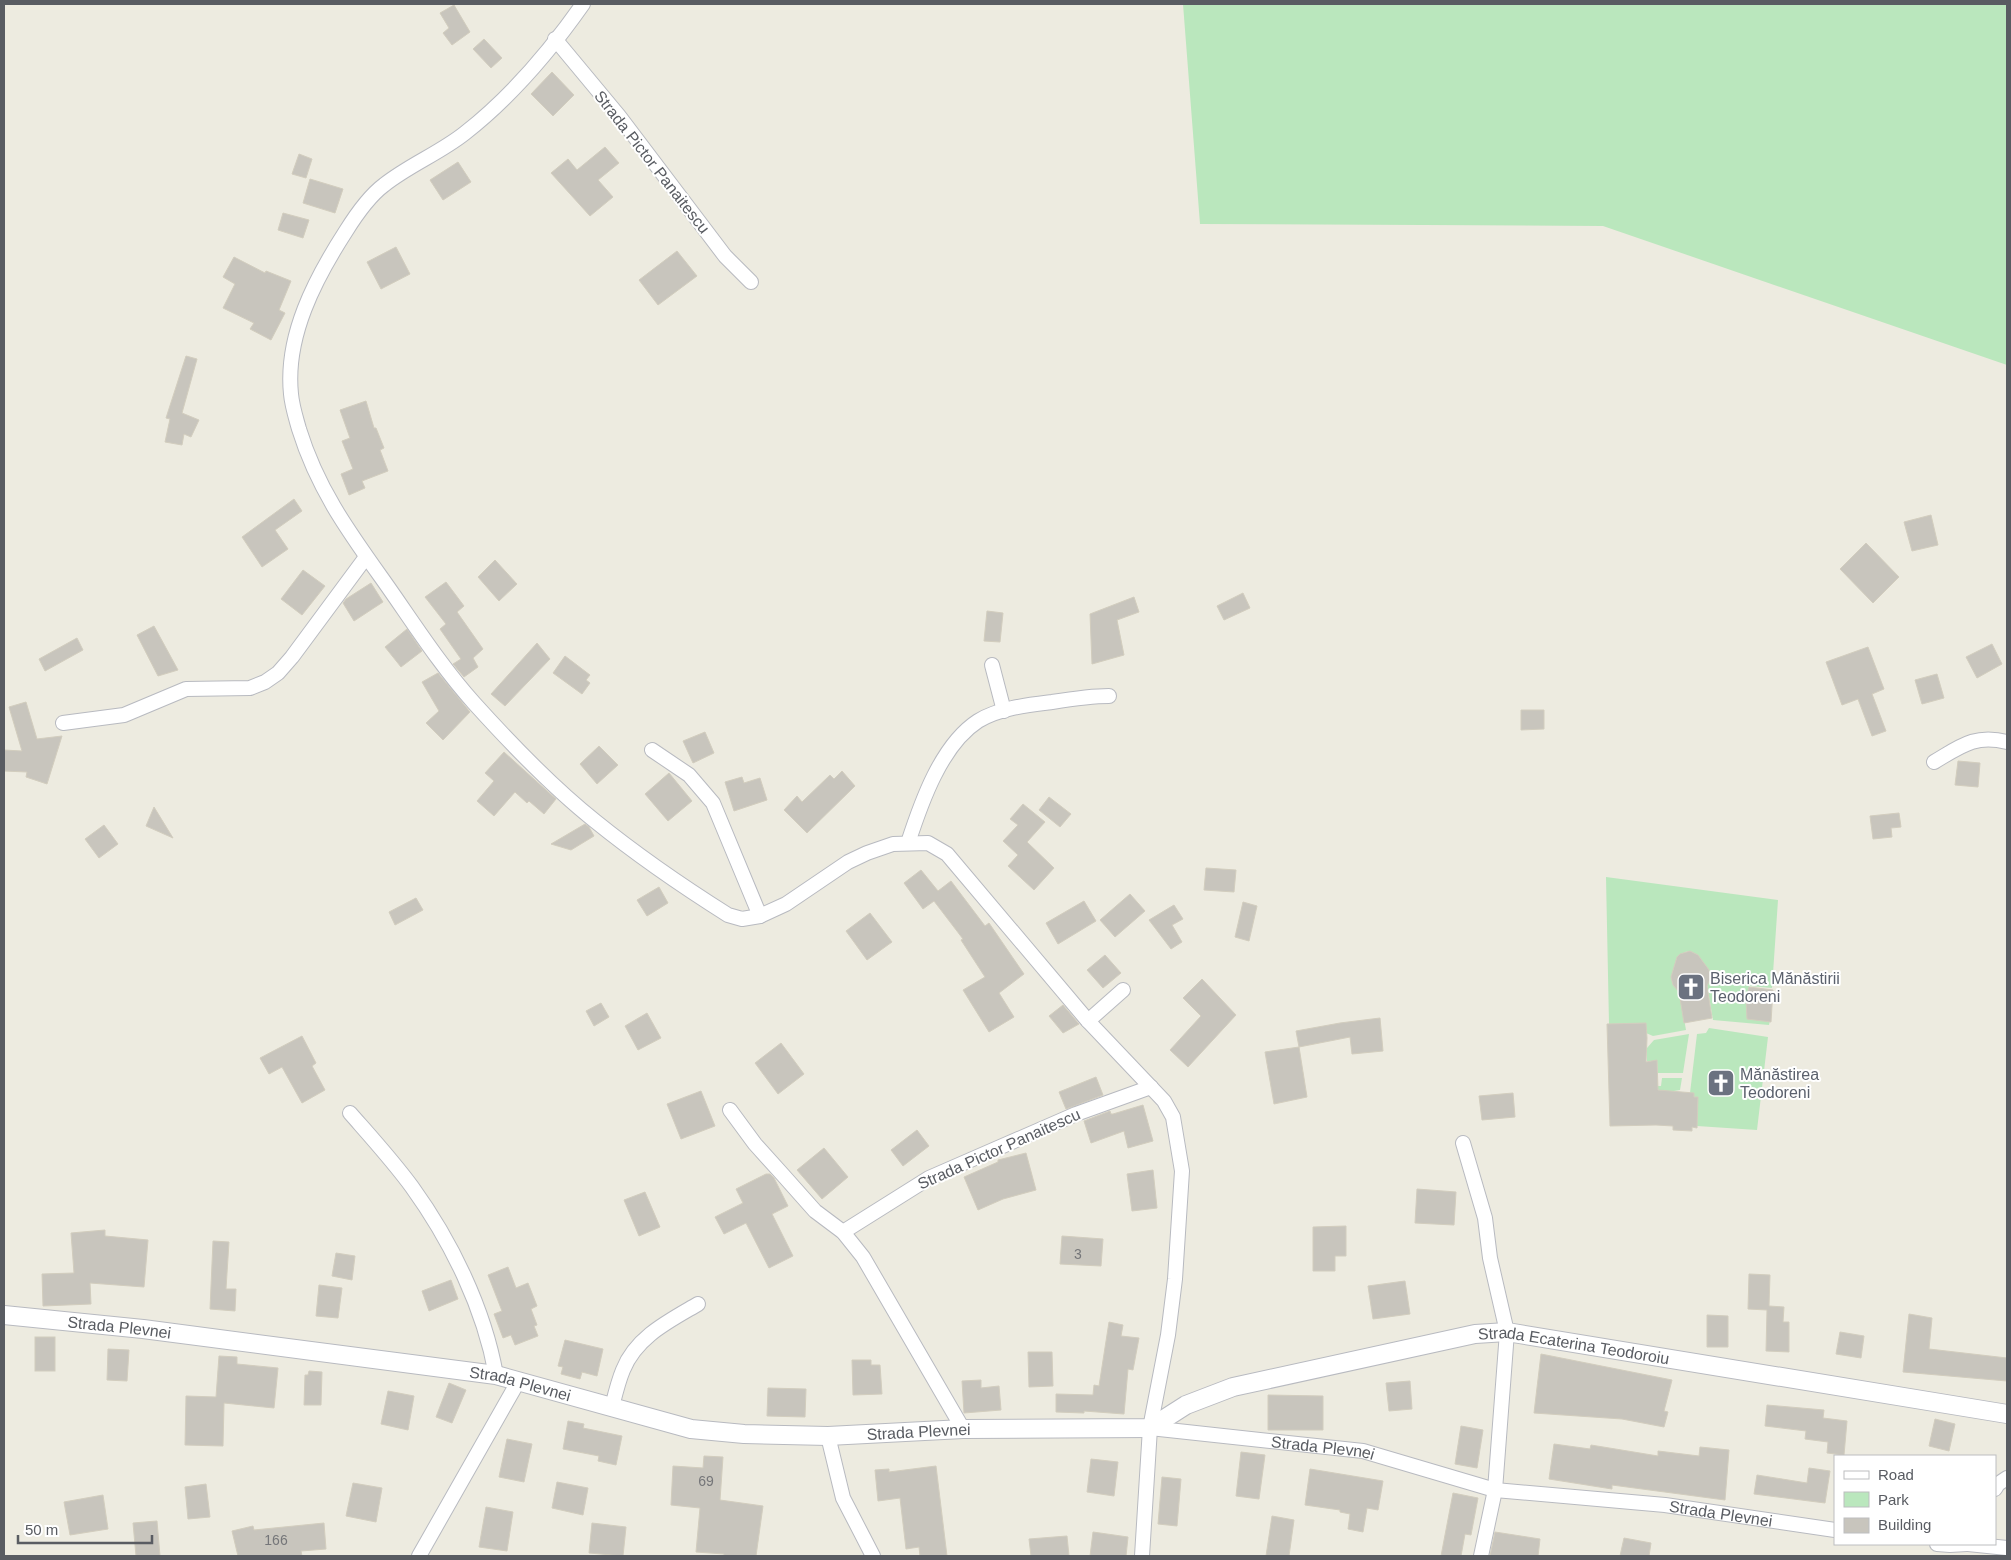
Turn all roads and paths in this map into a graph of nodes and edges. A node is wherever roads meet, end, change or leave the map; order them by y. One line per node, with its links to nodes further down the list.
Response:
1 (583, 4): 2 (street)
2 (555, 39): 3 (street, Strada Pictor Panaitescu); 4 (street)
3 (751, 282)
4 (366, 556): 8 (street); 13 (street)
5 (992, 665): 7 (street)
6 (1109, 696): 7 (street)
7 (1004, 711): 12 (street)
8 (62, 723)
9 (2007, 742): 11 (street)
10 (652, 750): 13 (street)
11 (1934, 762)
12 (908, 842): 13 (street); 15 (street)
13 (760, 916)
14 (1123, 990): 15 (street)
15 (1088, 1021): 16 (street)
16 (1151, 1087): 20 (street, Strada Pictor Panaitescu); 28 (street)
17 (730, 1110): 20 (street)
18 (350, 1113): 24 (street)
19 (1463, 1143): 23 (street)
20 (843, 1232): 29 (street)
21 (698, 1304): 26 (street)
22 (4, 1314): 24 (street, Strada Plevnei)
23 (1507, 1332): 27 (street, Strada Ecaterina Teodoroiu); 28 (street, Strada Ecaterina Teodoroiu); 33 (street)
24 (496, 1375): 25 (street, Strada Plevnei)
25 (519, 1380): 26 (street, Strada Plevnei); 37 (street)
26 (612, 1407): 30 (street, Strada Plevnei)
27 (2007, 1414)
28 (1150, 1428): 29 (street, Strada Plevnei); 33 (street, Strada Plevnei); 39 (street)
29 (964, 1429): 30 (street, Strada Plevnei)
30 (828, 1436): 38 (street)
31 (2007, 1478): 32 (street)
32 (1996, 1487)
33 (1495, 1490): 34 (street, Strada Plevnei); 40 (street)
34 (1834, 1530)
35 (1978, 1545): 36 (street)
36 (2007, 1548)
37 (419, 1556)
38 (873, 1556)
39 (1142, 1556)
40 (1481, 1556)

